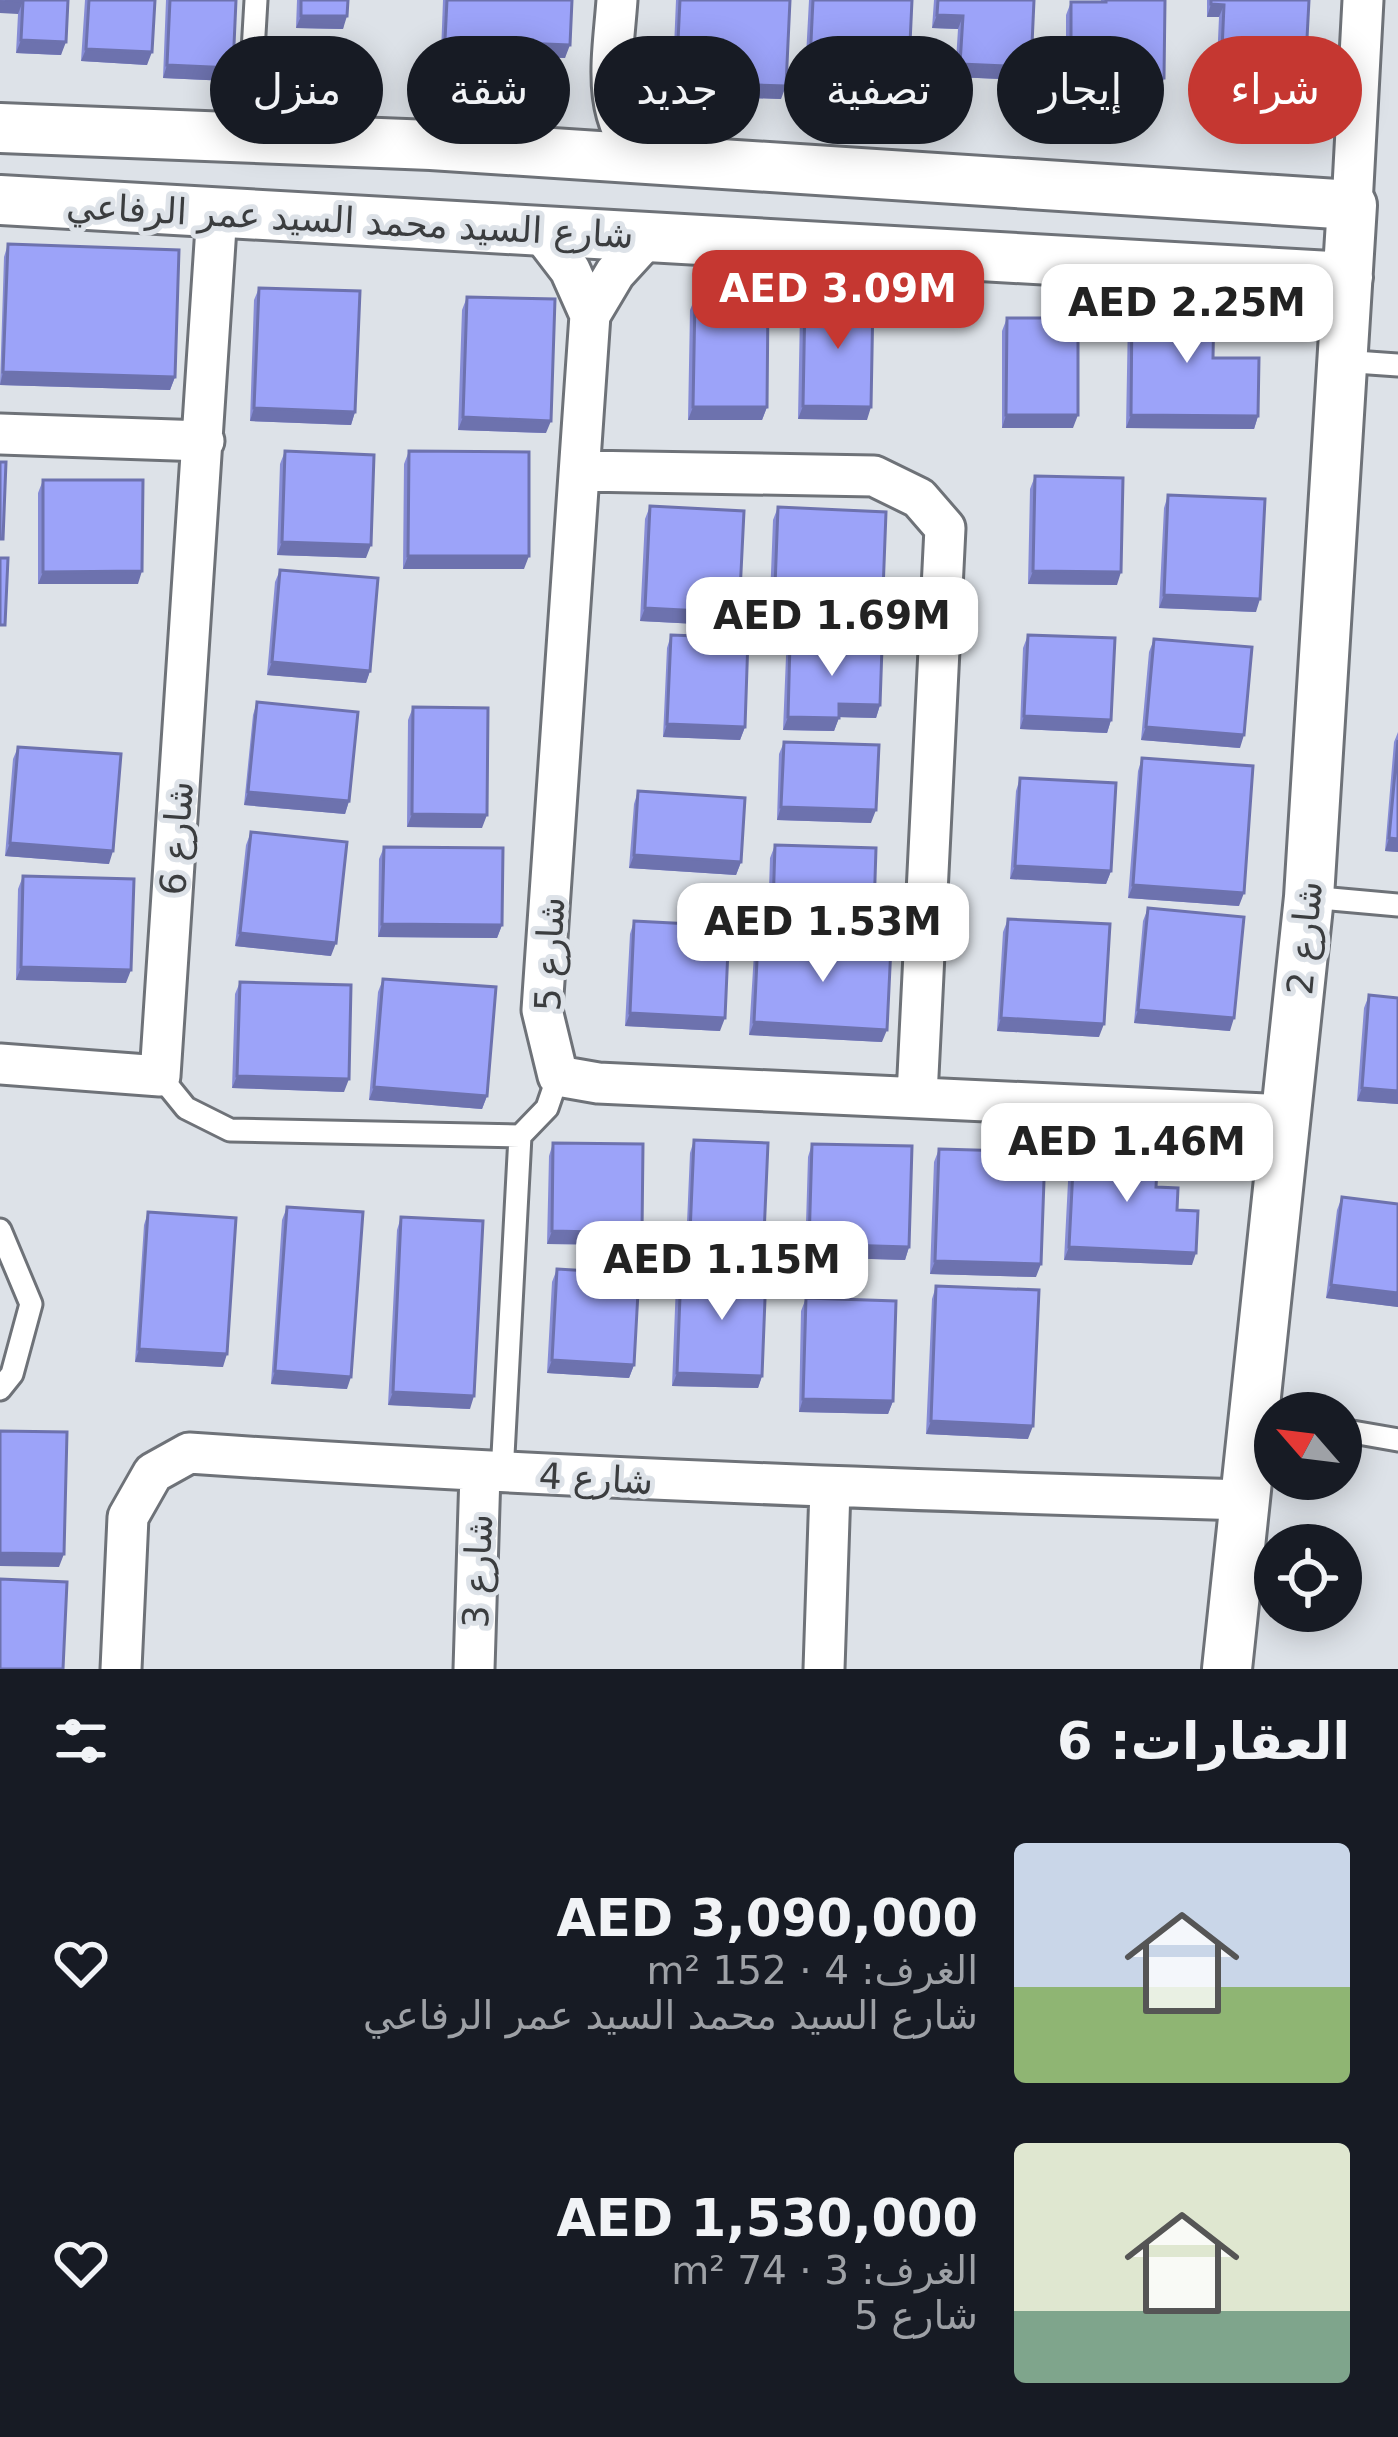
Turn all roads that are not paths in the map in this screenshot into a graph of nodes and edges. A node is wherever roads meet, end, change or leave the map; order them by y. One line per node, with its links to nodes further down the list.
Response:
1 (256, 0): 4 (lane)
2 (616, 0): 5 (street)
3 (1363, 0): 15 (street)
4 (254, 36)
5 (614, 36)
6 (594, 123): 12 (street)
7 (0, 128): 8 (street, شارع السيد محمد السيد عمر الرفاعي)
8 (210, 136)
9 (383, 143): 11 (street, شارع السيد محمد السيد عمر الرفاعي)
10 (631, 144): 13 (street)
11 (430, 145): 12 (street, شارع السيد محمد السيد عمر الرفاعي); 14 (street)
12 (563, 154): 13 (street, شارع السيد محمد السيد عمر الرفاعي)
13 (642, 160): 15 (street, شارع السيد محمد السيد عمر الرفاعي)
14 (19, 201): 16 (street, شارع السيد محمد السيد عمر الرفاعي)
15 (1352, 206): 19 (street, شارع 2)
16 (218, 212): 17 (street, شارع السيد محمد السيد عمر الرفاعي); 24 (street, شارع 6)
17 (540, 231): 18 (street, شارع السيد محمد السيد عمر الرفاعي); 20 (street, شارع 5)
18 (647, 237): 19 (street, شارع السيد محمد السيد عمر الرفاعي); 20 (street, شارع 5)
19 (1348, 277): 21 (street, شارع 2)
20 (590, 315): 25 (street, شارع 5)
21 (1341, 361): 22 (lane); 26 (street, شارع 2)
22 (1398, 365)
23 (0, 434): 24 (street)
24 (204, 441): 29 (street, شارع 6)
25 (581, 471): 30 (street, شارع 5); 31 (street)
26 (1309, 897): 27 (lane); 32 (street, شارع 2)
27 (1398, 905)
28 (0, 1064): 29 (street)
29 (160, 1076): 33 (lane)
30 (558, 1076): 31 (street); 33 (lane)
31 (916, 1096): 32 (street)
32 (1288, 1115): 36 (street, شارع 2)
33 (520, 1136): 40 (lane)
34 (0, 1230): 35 (lane)
35 (0, 1389)
36 (1266, 1392)
37 (1362, 1434): 38 (lane)
38 (1398, 1440)
39 (1254, 1464): 42 (street, شارع 2)
40 (491, 1473): 41 (street, شارع 4); 43 (street, شارع 4); 44 (street, شارع 3)
41 (830, 1489): 42 (street, شارع 4); 45 (street)
42 (1246, 1500): 46 (street, شارع 2)
43 (121, 1669)
44 (474, 1669)
45 (824, 1669)
46 (1228, 1669)

